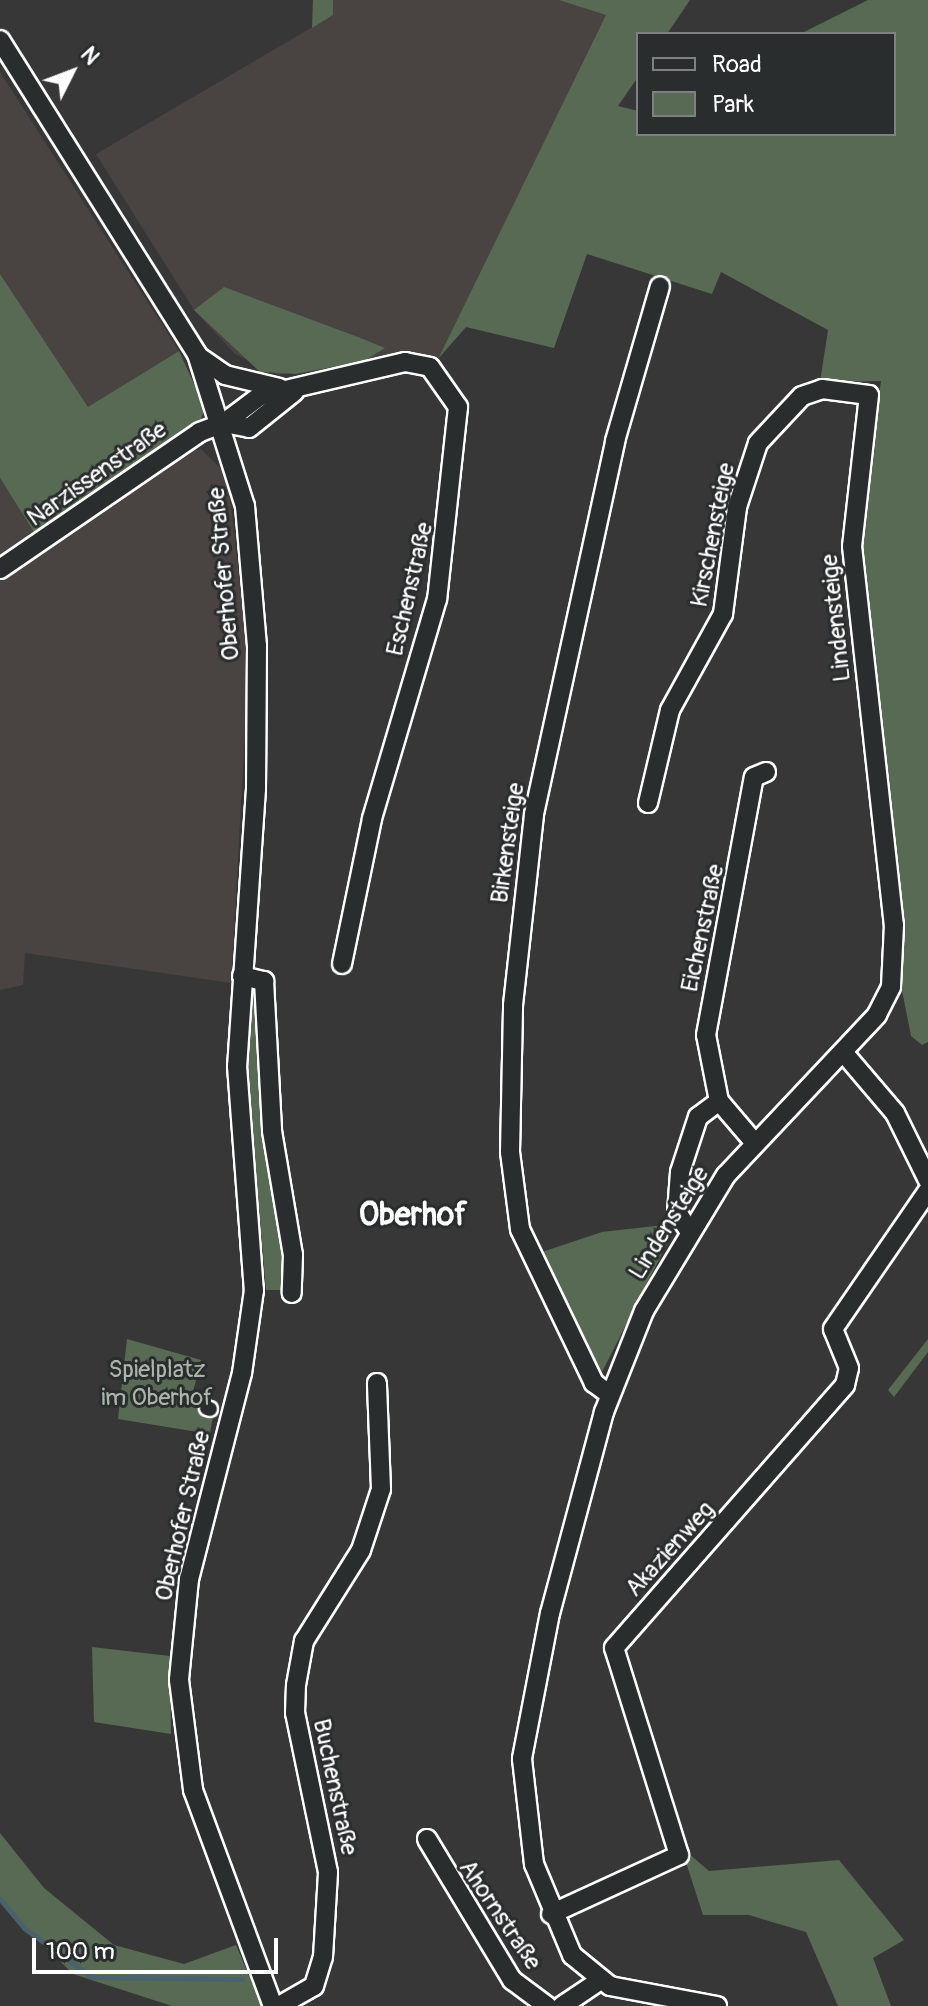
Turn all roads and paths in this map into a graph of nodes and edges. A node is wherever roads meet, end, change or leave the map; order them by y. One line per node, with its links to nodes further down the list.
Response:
1 (0, 40): 2 (street, Oberhofer Straße)
2 (6, 61): 4 (street, Oberhofer Straße)
3 (660, 286): 21 (street, Birkensteige)
4 (197, 354): 5 (street); 7 (street, Oberhofer Straße)
5 (294, 392): 7 (street, Eschenstraße); 11 (street, Eschenstraße)
6 (869, 395): 10 (street, Kirschensteige); 13 (street, Lindensteige)
7 (224, 423): 8 (street, Narzissenstraße); 12 (street, Oberhofer Straße)
8 (0, 569)
9 (766, 772): 14 (street, Eichenstraße)
10 (648, 803)
11 (342, 964)
12 (242, 976): 19 (street); 25 (street, Oberhofer Straße)
13 (843, 1052): 15 (street, Lindensteige); 16 (street)
14 (719, 1101): 15 (street, Eichenstraße); 18 (street)
15 (754, 1142): 18 (street, Lindensteige)
16 (928, 1180)
17 (928, 1191): 23 (street, Akazienweg)
18 (688, 1229): 21 (street, Lindensteige)
19 (292, 1293)
20 (377, 1383): 25 (street, Buchenstraße)
21 (609, 1394): 23 (street, Lindensteige)
22 (427, 1839): 26 (street, Ahornstraße)
23 (551, 1914): 24 (street, Lindensteige)
24 (599, 1981): 27 (street); 28 (street)
25 (276, 2006)
26 (547, 2006)
27 (562, 2006)
28 (717, 2006)

